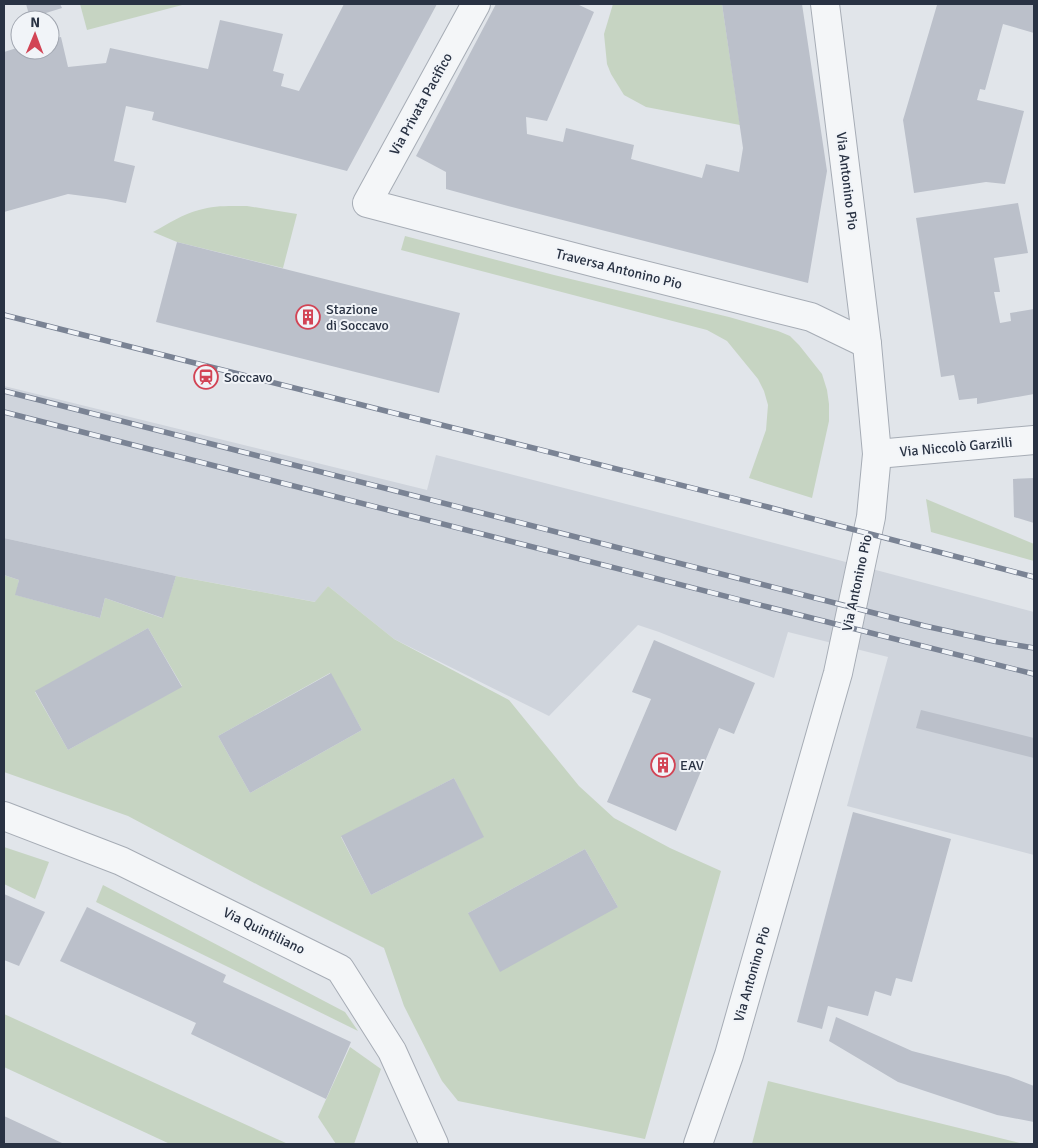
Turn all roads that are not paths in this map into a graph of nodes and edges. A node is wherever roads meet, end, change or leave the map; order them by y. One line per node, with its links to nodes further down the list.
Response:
1 (476, 4): 3 (street, Via Privata Pacifico)
2 (825, 4): 4 (street, Via Antonino Pio)
3 (367, 203): 4 (street, Traversa Antonino Pio)
4 (867, 344): 6 (street, Via Antonino Pio)
5 (1034, 440): 6 (street, Via Niccolò Garzilli)
6 (877, 454): 9 (street, Via Antonino Pio)
7 (4, 816): 8 (street, Via Quintiliano)
8 (434, 1144)
9 (698, 1144)

